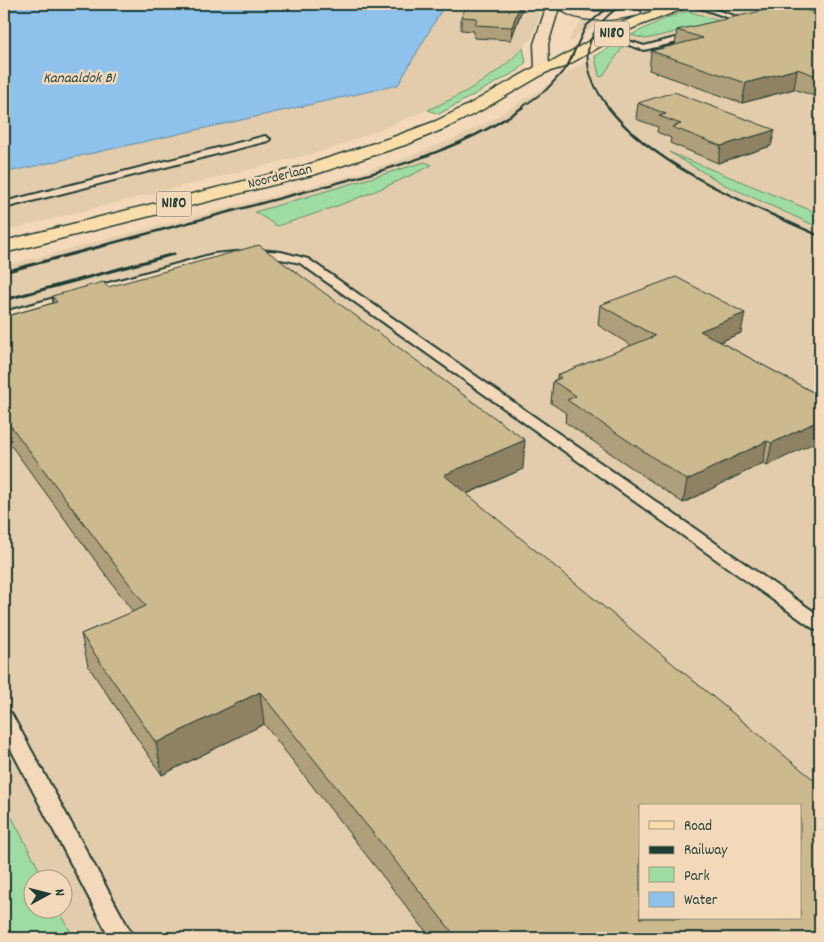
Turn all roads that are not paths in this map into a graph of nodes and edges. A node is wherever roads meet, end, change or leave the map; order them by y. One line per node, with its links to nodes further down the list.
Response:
1 (556, 4): 14 (street)
2 (561, 4): 9 (street)
3 (650, 4): 9 (main road, N180)
4 (684, 4): 13 (main road, N180)
5 (692, 4): 11 (lane)
6 (759, 4): 10 (lane)
7 (810, 4): 8 (street)
8 (820, 6)
9 (635, 12): 14 (main road, N180)
10 (820, 21)
11 (729, 27)
12 (701, 34): 13 (lane)
13 (607, 36): 14 (main road, N180)
14 (542, 69): 17 (main road, Noorderlaan / N180)
15 (265, 138): 16 (lane)
16 (4, 205)
17 (4, 247)
18 (4, 316): 19 (lane)
19 (820, 625)
20 (4, 718): 21 (lane)
21 (122, 938)

